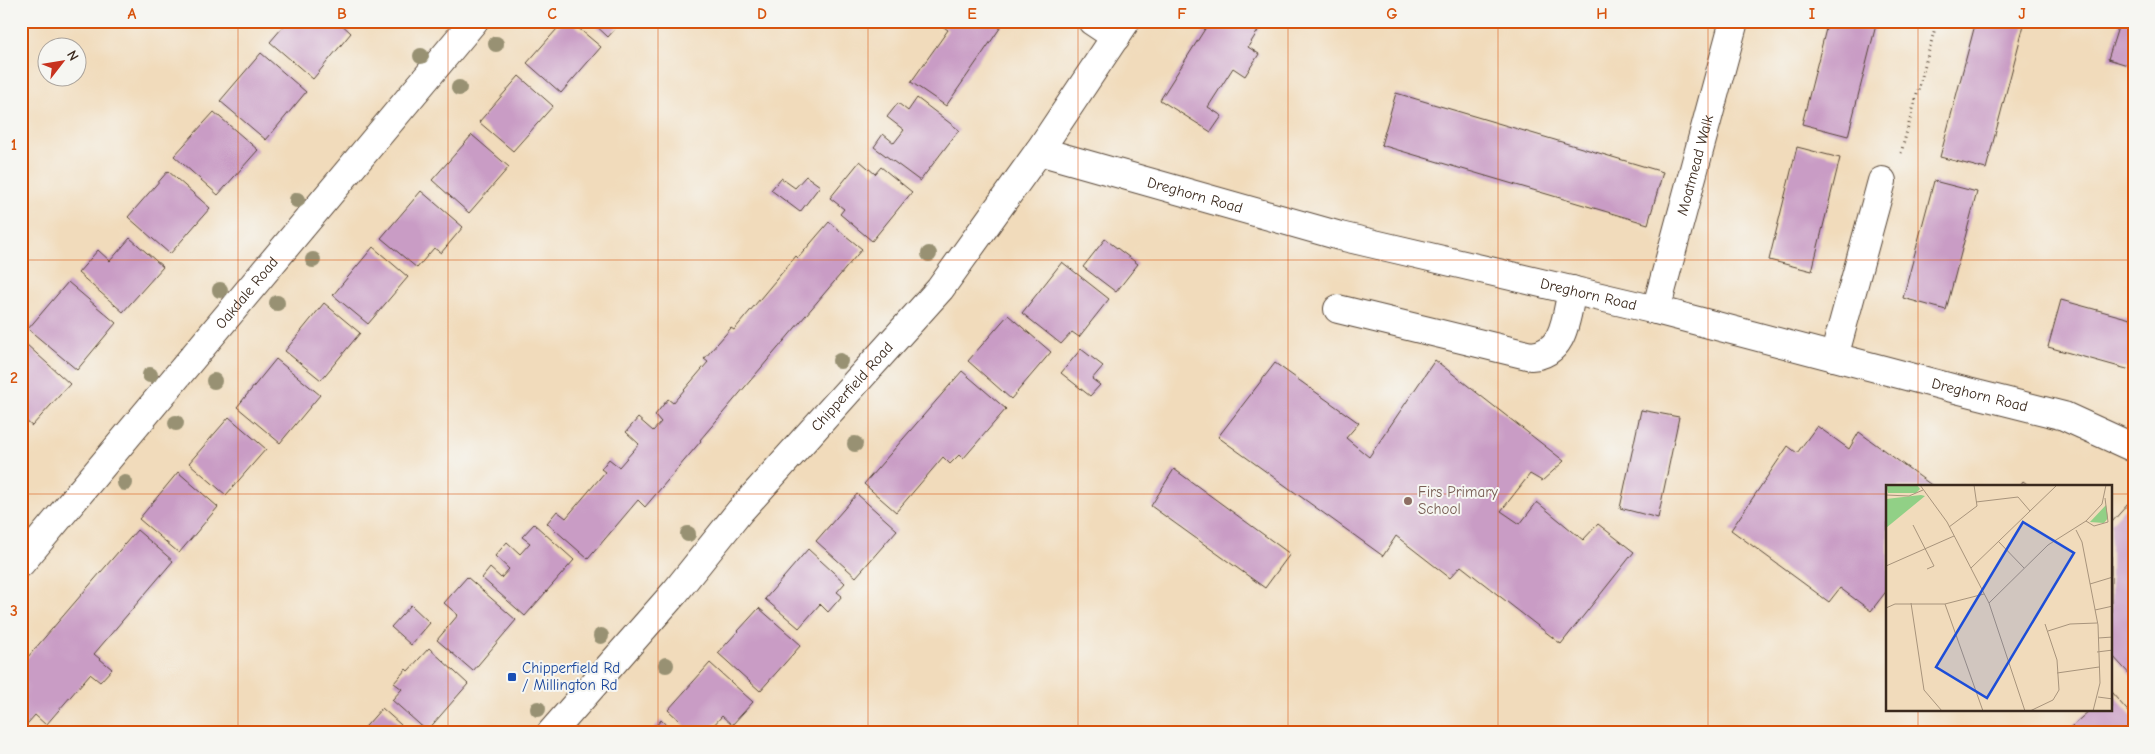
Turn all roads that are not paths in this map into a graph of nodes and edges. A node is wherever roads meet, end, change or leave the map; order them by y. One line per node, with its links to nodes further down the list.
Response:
1 (474, 21): 12 (street, Oakdale Road)
2 (1092, 21): 4 (street)
3 (1734, 21): 9 (street, Moatmead Walk)
4 (1121, 29): 5 (street, Chipperfield Road)
5 (1039, 151): 7 (street, Dreghorn Road); 13 (street, Chipperfield Road)
6 (1882, 181): 10 (street)
7 (1572, 290): 8 (street); 9 (street, Dreghorn Road)
8 (1338, 309)
9 (1656, 310): 10 (street, Dreghorn Road)
10 (1834, 357): 11 (street, Dreghorn Road)
11 (2134, 448)
12 (21, 563)
13 (551, 733)

